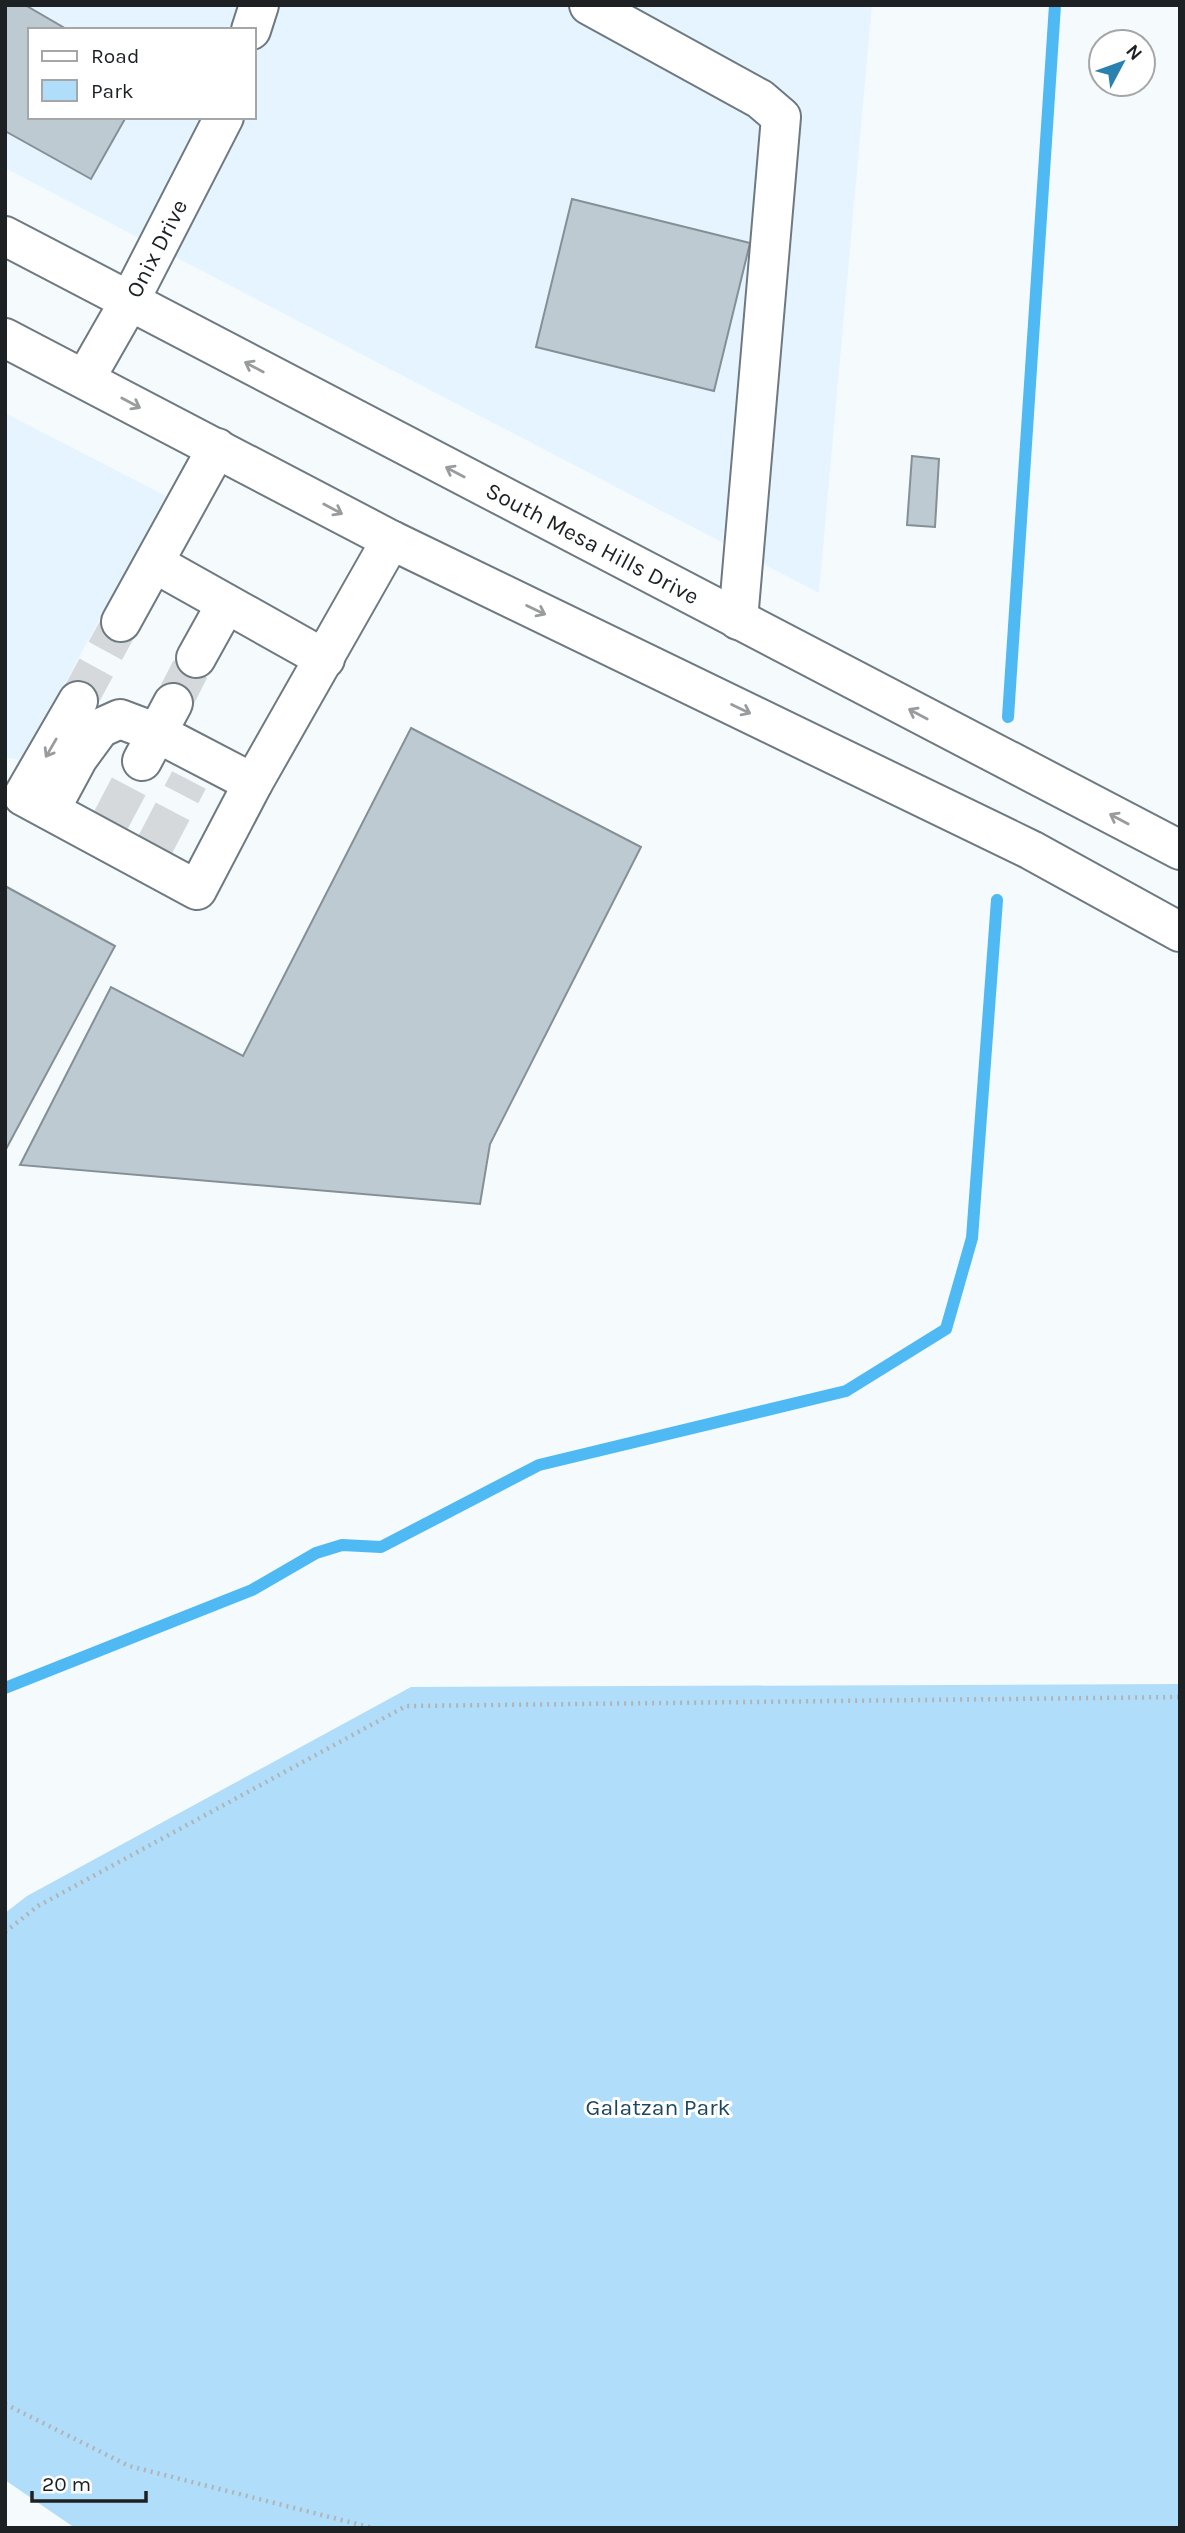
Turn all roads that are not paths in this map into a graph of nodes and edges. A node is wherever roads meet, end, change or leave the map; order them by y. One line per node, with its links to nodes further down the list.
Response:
1 (258, 5): 3 (street)
2 (589, 5): 13 (street)
3 (252, 28)
4 (223, 119): 6 (street, Onix Drive)
5 (5, 236): 6 (street, South Mesa Hills Drive)
6 (129, 302): 8 (street, Onix Drive); 13 (street, South Mesa Hills Drive, one-way to 6)
7 (5, 338): 8 (street)
8 (85, 379): 9 (street, one-way to 9)
9 (217, 448): 10 (street, one-way to 10); 11 (street)
10 (391, 540): 16 (street); 21 (street, one-way to 21)
11 (154, 563): 12 (street); 14 (street)
12 (226, 604): 15 (street); 16 (street)
13 (738, 620): 20 (street, South Mesa Hills Drive, one-way to 13)
14 (121, 622)
15 (196, 658)
16 (325, 659): 18 (street)
17 (78, 701): 19 (street, one-way to 19)
18 (253, 783): 19 (street); 19 (street)
19 (37, 803)
20 (1180, 850)
21 (1180, 932)

